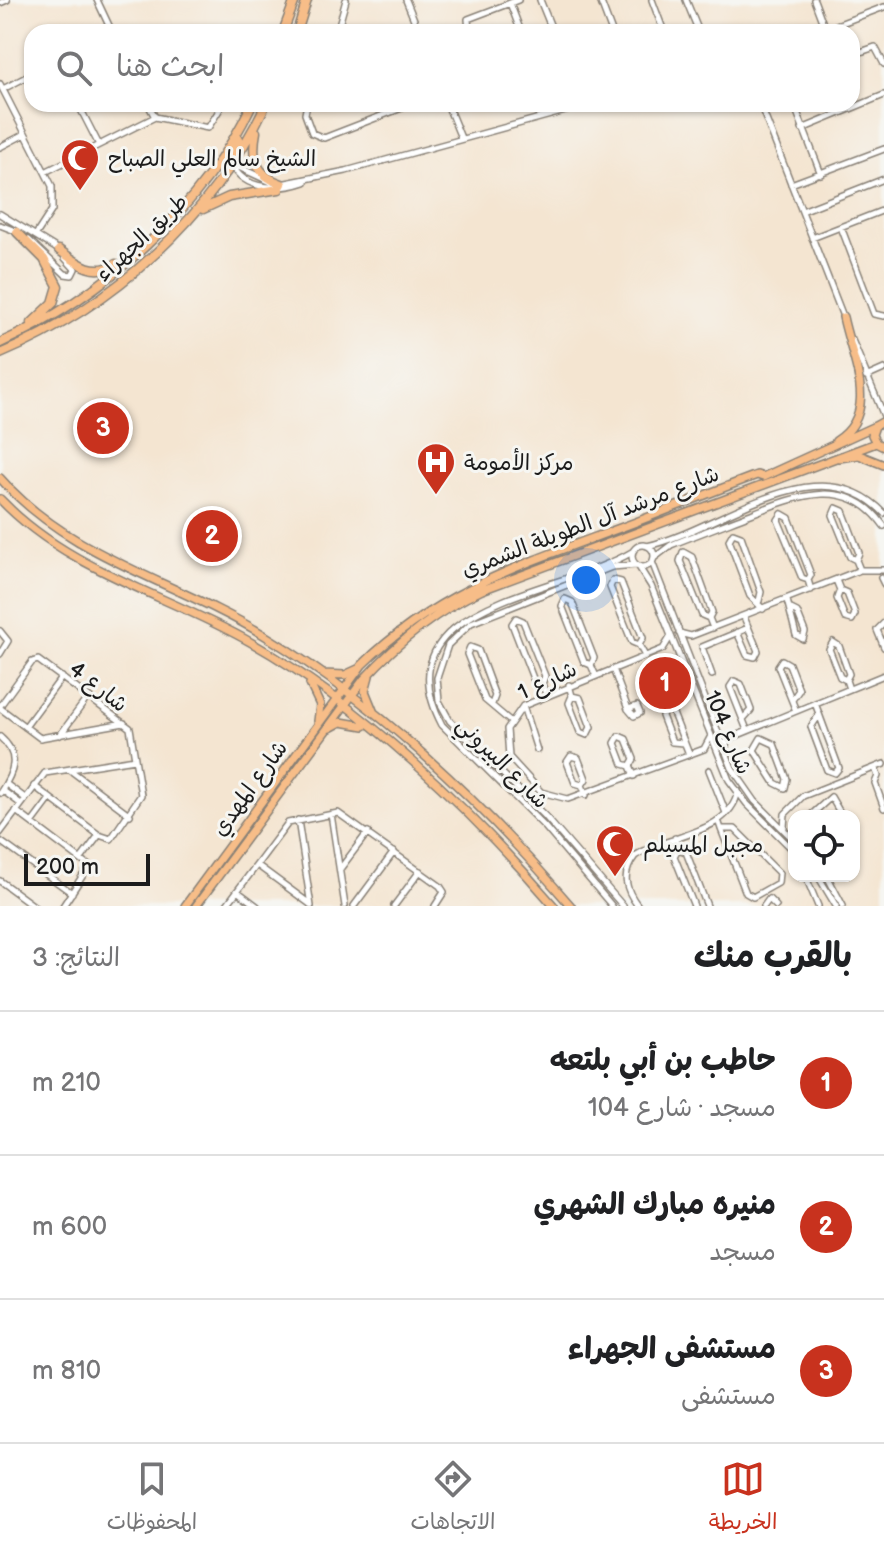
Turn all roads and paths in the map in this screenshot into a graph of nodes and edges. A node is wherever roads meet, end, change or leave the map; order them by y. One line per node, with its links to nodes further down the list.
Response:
1 (7, 0): 13 (street)
2 (97, 0): 16 (street)
3 (295, 0): 17 (highway)
4 (307, 0): 18 (highway)
5 (346, 0): 19 (street)
6 (406, 0): 20 (street)
7 (518, 0): 14 (street)
8 (540, 0): 23 (street)
9 (600, 0): 24 (street)
10 (652, 0): 25 (street)
11 (686, 0): 26 (street)
12 (814, 0): 27 (street)
13 (0, 3)
14 (510, 3): 21 (street); 22 (street)
15 (884, 7): 28 (street)
16 (108, 24)
17 (286, 24)
18 (300, 24)
19 (339, 24)
20 (416, 24)
21 (466, 24)
22 (518, 24)
23 (550, 24)
24 (609, 24)
25 (661, 24)
26 (696, 24)
27 (823, 24)
28 (838, 24)
29 (860, 52): 30 (street)
30 (884, 64)
31 (24, 77): 32 (street)
32 (1, 86): 50 (street)
33 (884, 95): 34 (street)
34 (860, 105)
35 (82, 112): 52 (street)
36 (152, 112): 48 (street)
37 (218, 112): 48 (street)
38 (248, 112): 56 (highway, طريق الجهراء)
39 (249, 112): 55 (highway)
40 (305, 112): 41 (street)
41 (391, 112)
42 (450, 112): 51 (street)
43 (556, 112): 51 (street)
44 (763, 112): 60 (street)
45 (797, 112): 49 (street)
46 (843, 112): 49 (street)
47 (262, 114): 55 (highway, طريق الجهراء); 61 (highway)
48 (155, 117): 52 (street)
49 (802, 129): 58 (street)
50 (25, 134): 53 (street); 57 (street)
51 (461, 138): 61 (street)
52 (99, 145): 57 (street)
53 (0, 147)
54 (884, 149): 58 (street)
55 (232, 164): 56 (highway); 61 (street); 65 (highway, طريق الجهراء)
56 (215, 165): 67 (highway, طريق الجهراء)
57 (45, 172): 70 (street)
58 (821, 174): 60 (street)
59 (884, 179): 63 (street)
60 (791, 184): 63 (street)
61 (281, 186): 65 (highway)
62 (884, 210): 68 (street)
63 (802, 211): 71 (street)
64 (0, 214): 70 (street)
65 (192, 216): 77 (highway, طريق الجهراء)
66 (0, 225): 69 (street)
67 (164, 227): 72 (highway); 75 (highway, طريق الجهراء)
68 (841, 227): 71 (street); 73 (street)
69 (17, 232): 72 (street); 75 (highway)
70 (37, 233): 72 (street)
71 (812, 238): 74 (street)
72 (59, 250)
73 (884, 316)
74 (843, 317): 79 (street); 83 (main road)
75 (20, 334): 76 (highway, طريق الجهراء)
76 (2, 343)
77 (0, 354)
78 (884, 369): 79 (street)
79 (866, 377): 80 (street)
80 (877, 407): 81 (street); 81 (street)
81 (880, 422): 82 (main road); 83 (main road, شارع مرشد آل الطويلة الشمري)
82 (881, 447): 85 (main road, شارع مرشد آل الطويلة الشمري)
83 (821, 450): 84 (main road, شارع مرشد آل الطويلة الشمري)
84 (793, 460): 88 (main road); 103 (main road, شارع مرشد آل الطويلة الشمري)
85 (817, 463): 86 (main road); 88 (main road, شارع مرشد آل الطويلة الشمري)
86 (884, 465)
87 (0, 478): 89 (main road)
88 (763, 484): 97 (main road, شارع مرشد آل الطويلة الشمري)
89 (4, 490): 102 (main road)
90 (0, 499): 99 (main road)
91 (747, 507): 92 (street); 93 (street); 94 (street)
92 (738, 510): 95 (street); 100 (street)
93 (884, 513)
94 (750, 514): 95 (street); 96 (street)
95 (741, 518): 104 (street)
96 (884, 526)
97 (647, 527): 98 (main road, شارع مرشد آل الطويلة الشمري); 100 (street)
98 (620, 538): 101 (street); 112 (main road, شارع مرشد آل الطويلة الشمري)
99 (53, 544): 102 (main road); 133 (main road)
100 (646, 545): 101 (street, شارع البيروني); 104 (street, شارع 104)
101 (633, 551): 106 (street, شارع 104); 109 (street, شارع البيروني)
102 (105, 557): 130 (main road)
103 (540, 558): 112 (main road); 141 (main road, شارع مرشد آل الطويلة الشمري)
104 (653, 560): 106 (street, شارع البيروني); 117 (street, شارع 104)
105 (856, 560): 105 (street); 107 (street)
106 (638, 566): 109 (street, شارع البيروني); 114 (street, شارع 104)
107 (860, 570): 108 (street); 111 (street)
108 (884, 570)
109 (572, 579): 113 (street, شارع البيروني)
110 (808, 580): 110 (street); 115 (street)
111 (835, 580): 115 (street); 116 (street)
112 (508, 581): 145 (main road, شارع مرشد آل الطويلة الشمري)
113 (564, 582): 200 (street, شارع البيروني); 202 (street, شارع البيروني)
114 (653, 590): 117 (street); 131 (street, شارع 104)
115 (811, 590): 118 (street)
116 (840, 590): 116 (street)
117 (665, 600): 128 (street, شارع 104)
118 (787, 600): 120 (street); 121 (street)
119 (759, 601): 119 (street); 120 (street)
120 (763, 609): 122 (street)
121 (791, 609): 121 (street)
122 (744, 617): 125 (street); 126 (street)
123 (709, 618): 123 (street); 125 (street)
124 (884, 623): 135 (street)
125 (713, 628): 132 (street)
126 (748, 628): 129 (street); 129 (street)
127 (0, 631): 139 (street)
128 (677, 631): 132 (street); 137 (street, شارع 104)
129 (737, 632): 147 (street)
130 (263, 634): 133 (main road); 144 (main road)
131 (671, 636): 136 (street); 138 (street, شارع 104)
132 (691, 636): 137 (street)
133 (255, 644): 150 (main road)
134 (639, 645): 134 (street); 140 (street)
135 (884, 647)
136 (663, 649): 138 (street); 140 (street, شارع 1)
137 (685, 649): 163 (street, شارع 104)
138 (679, 653): 156 (street, شارع 104)
139 (0, 654)
140 (645, 656): 143 (street, شارع 1)
141 (362, 665): 144 (main road); 155 (main road, شارع مرشد آل الطويلة الشمري)
142 (591, 665): 142 (street); 146 (street)
143 (613, 669): 146 (street, شارع 1); 169 (street)
144 (316, 670): 155 (main road)
145 (370, 672): 160 (main road, شارع مرشد آل الطويلة الشمري); 181 (main road)
146 (595, 675): 153 (street, شارع 1)
147 (712, 675)
148 (884, 675): 154 (street)
149 (62, 677): 159 (street, شارع 4); 168 (street, شارع 4); 177 (street)
150 (303, 677): 161 (main road); 175 (main road)
151 (846, 680): 151 (street); 154 (street)
152 (542, 684): 152 (street); 157 (street)
153 (569, 685): 157 (street, شارع 1); 158 (street)
154 (849, 689): 164 (street)
155 (343, 691): 160 (main road); 161 (main road, شارع المهدي)
156 (693, 691): 163 (street); 182 (street, شارع 104)
157 (546, 694): 167 (street, شارع 1)
158 (572, 696): 158 (street)
159 (88, 697): 174 (street, شارع 4); 183 (street)
160 (350, 697): 166 (main road, شارع المهدي); 181 (main road)
161 (336, 700): 166 (main road); 175 (main road, شارع المهدي)
162 (792, 700): 162 (street); 170 (street)
163 (706, 703): 182 (street, شارع 104)
164 (815, 703): 170 (street); 171 (street)
165 (492, 704): 165 (street); 173 (street)
166 (343, 706): 178 (main road); 180 (main road, شارع المهدي)
167 (523, 706): 173 (street, شارع 1); 189 (street)
168 (0, 707): 177 (street, شارع 4)
169 (628, 709)
170 (796, 711): 176 (street)
171 (819, 715): 171 (street)
172 (743, 719): 172 (street); 179 (street)
173 (510, 721): 197 (street, شارع 1)
174 (125, 723): 183 (street, شارع 4); 192 (street)
175 (317, 725): 244 (main road, شارع المهدي)
176 (756, 726): 179 (street); 186 (street)
177 (25, 727): 183 (street, شارع 4)
178 (369, 728): 180 (main road); 258 (main road)
179 (747, 730): 185 (street)
180 (325, 731): 247 (main road, شارع المهدي)
181 (393, 731): 259 (main road)
182 (714, 734): 185 (street); 188 (street); 190 (street, شارع 104)
183 (60, 736)
184 (0, 737): 207 (street)
185 (733, 737): 190 (street)
186 (761, 738): 186 (street)
187 (684, 743): 187 (street); 191 (street)
188 (704, 749): 190 (street); 191 (street)
189 (537, 750)
190 (722, 753): 208 (street, شارع 104); 220 (street, شارع 104)
191 (689, 754): 199 (street)
192 (135, 759): 196 (street); 222 (street)
193 (884, 764): 195 (street)
194 (630, 766): 194 (street); 199 (street)
195 (874, 768): 201 (street); 206 (street)
196 (69, 769): 204 (street); 222 (street)
197 (518, 769): 200 (street); 209 (street)
198 (709, 770): 215 (street)
199 (634, 776): 209 (street)
200 (507, 777): 202 (street); 205 (street); 261 (street, شارع البيروني)
201 (881, 777): 214 (street)
202 (499, 780): 205 (street, شارع البيروني)
203 (582, 785): 203 (street); 209 (street)
204 (34, 786): 210 (street); 212 (street)
205 (505, 786): 260 (street, شارع البيروني)
206 (820, 788): 211 (street); 221 (street)
207 (2, 789): 212 (street)
208 (738, 791): 213 (street, شارع 104); 215 (street)
209 (586, 795)
210 (50, 799): 225 (street); 230 (street)
211 (825, 800): 216 (street); 217 (street)
212 (23, 801): 218 (street)
213 (747, 804): 215 (street); 233 (street, شارع 104)
214 (884, 808)
215 (728, 810): 224 (street)
216 (816, 810)
217 (840, 810)
218 (16, 811): 225 (street); 229 (street)
219 (331, 814): 223 (street); 227 (street); 238 (street)
220 (768, 814): 221 (street); 228 (street, شارع 104)
221 (785, 814): 228 (street)
222 (130, 815): 230 (street)
223 (298, 820): 237 (street); 248 (street)
224 (718, 820): 226 (street); 231 (street)
225 (32, 823): 236 (street)
226 (721, 829): 226 (street)
227 (368, 832): 235 (street); 238 (street)
228 (786, 832)
229 (0, 833)
230 (99, 835): 236 (street)
231 (675, 838): 234 (street); 262 (street)
232 (0, 841): 246 (street)
233 (788, 845)
234 (678, 849): 263 (street); 264 (street)
235 (394, 852): 239 (street); 255 (street)
236 (81, 859): 246 (street)
237 (256, 865): 245 (street); 248 (street)
238 (340, 869): 254 (street)
239 (420, 871): 256 (street); 257 (street)
240 (0, 881): 249 (street)
241 (808, 882): 267 (street)
242 (827, 882): 268 (street)
243 (828, 882): 269 (street)
244 (200, 886): 247 (main road); 251 (main road, شارع المهدي)
245 (237, 891): 252 (street); 253 (street)
246 (72, 893): 250 (street)
247 (198, 902)
248 (311, 905)
249 (34, 906)
250 (63, 906)
251 (185, 906)
252 (226, 906)
253 (257, 906)
254 (345, 906)
255 (354, 906)
256 (394, 906)
257 (435, 906)
258 (554, 906)
259 (571, 906)
260 (612, 906)
261 (623, 906)
262 (638, 906)
263 (694, 906)
264 (707, 906)
265 (764, 906): 266 (street)
266 (776, 906)
267 (818, 906)
268 (836, 906)
269 (843, 906)

